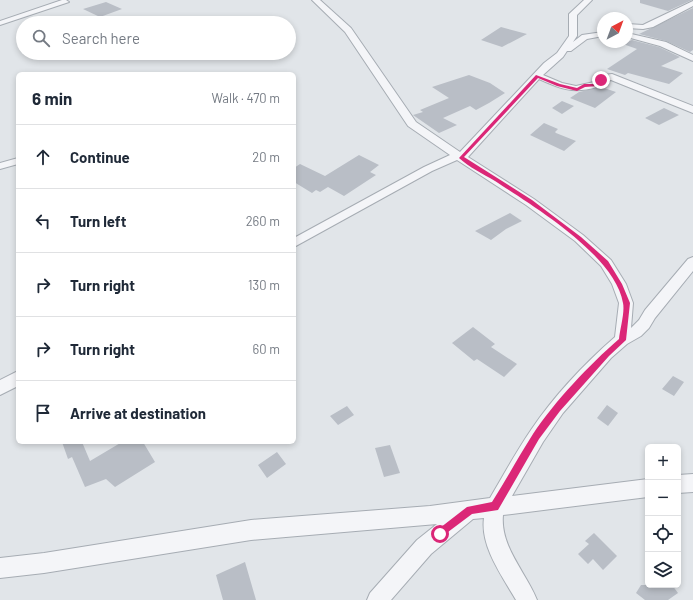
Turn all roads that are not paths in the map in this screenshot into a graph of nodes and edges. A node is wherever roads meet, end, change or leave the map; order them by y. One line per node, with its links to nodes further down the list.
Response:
1 (50, 0): 5 (street)
2 (73, 0): 5 (street)
3 (316, 0): 19 (street)
4 (588, 0): 15 (street)
5 (65, 2): 7 (street)
6 (693, 3): 11 (street)
7 (22, 16)
8 (16, 18): 9 (street)
9 (0, 23)
10 (633, 26): 11 (street)
11 (643, 27): 14 (street)
12 (597, 35): 15 (street)
13 (633, 36): 14 (street)
14 (642, 38): 16 (street)
15 (560, 55): 17 (street)
16 (693, 58)
17 (538, 76): 18 (street); 19 (street)
18 (693, 110)
19 (460, 157): 22 (street); 24 (street)
20 (16, 162): 21 (street)
21 (0, 166)
22 (296, 242)
23 (693, 262): 24 (street)
24 (622, 340): 30 (street)
25 (16, 379): 26 (street)
26 (0, 388)
27 (693, 483): 28 (street)
28 (681, 484)
29 (645, 488): 30 (street)
30 (495, 506): 31 (street); 34 (street)
31 (470, 510): 32 (street); 33 (street)
32 (0, 568)
33 (377, 600)
34 (527, 600)

